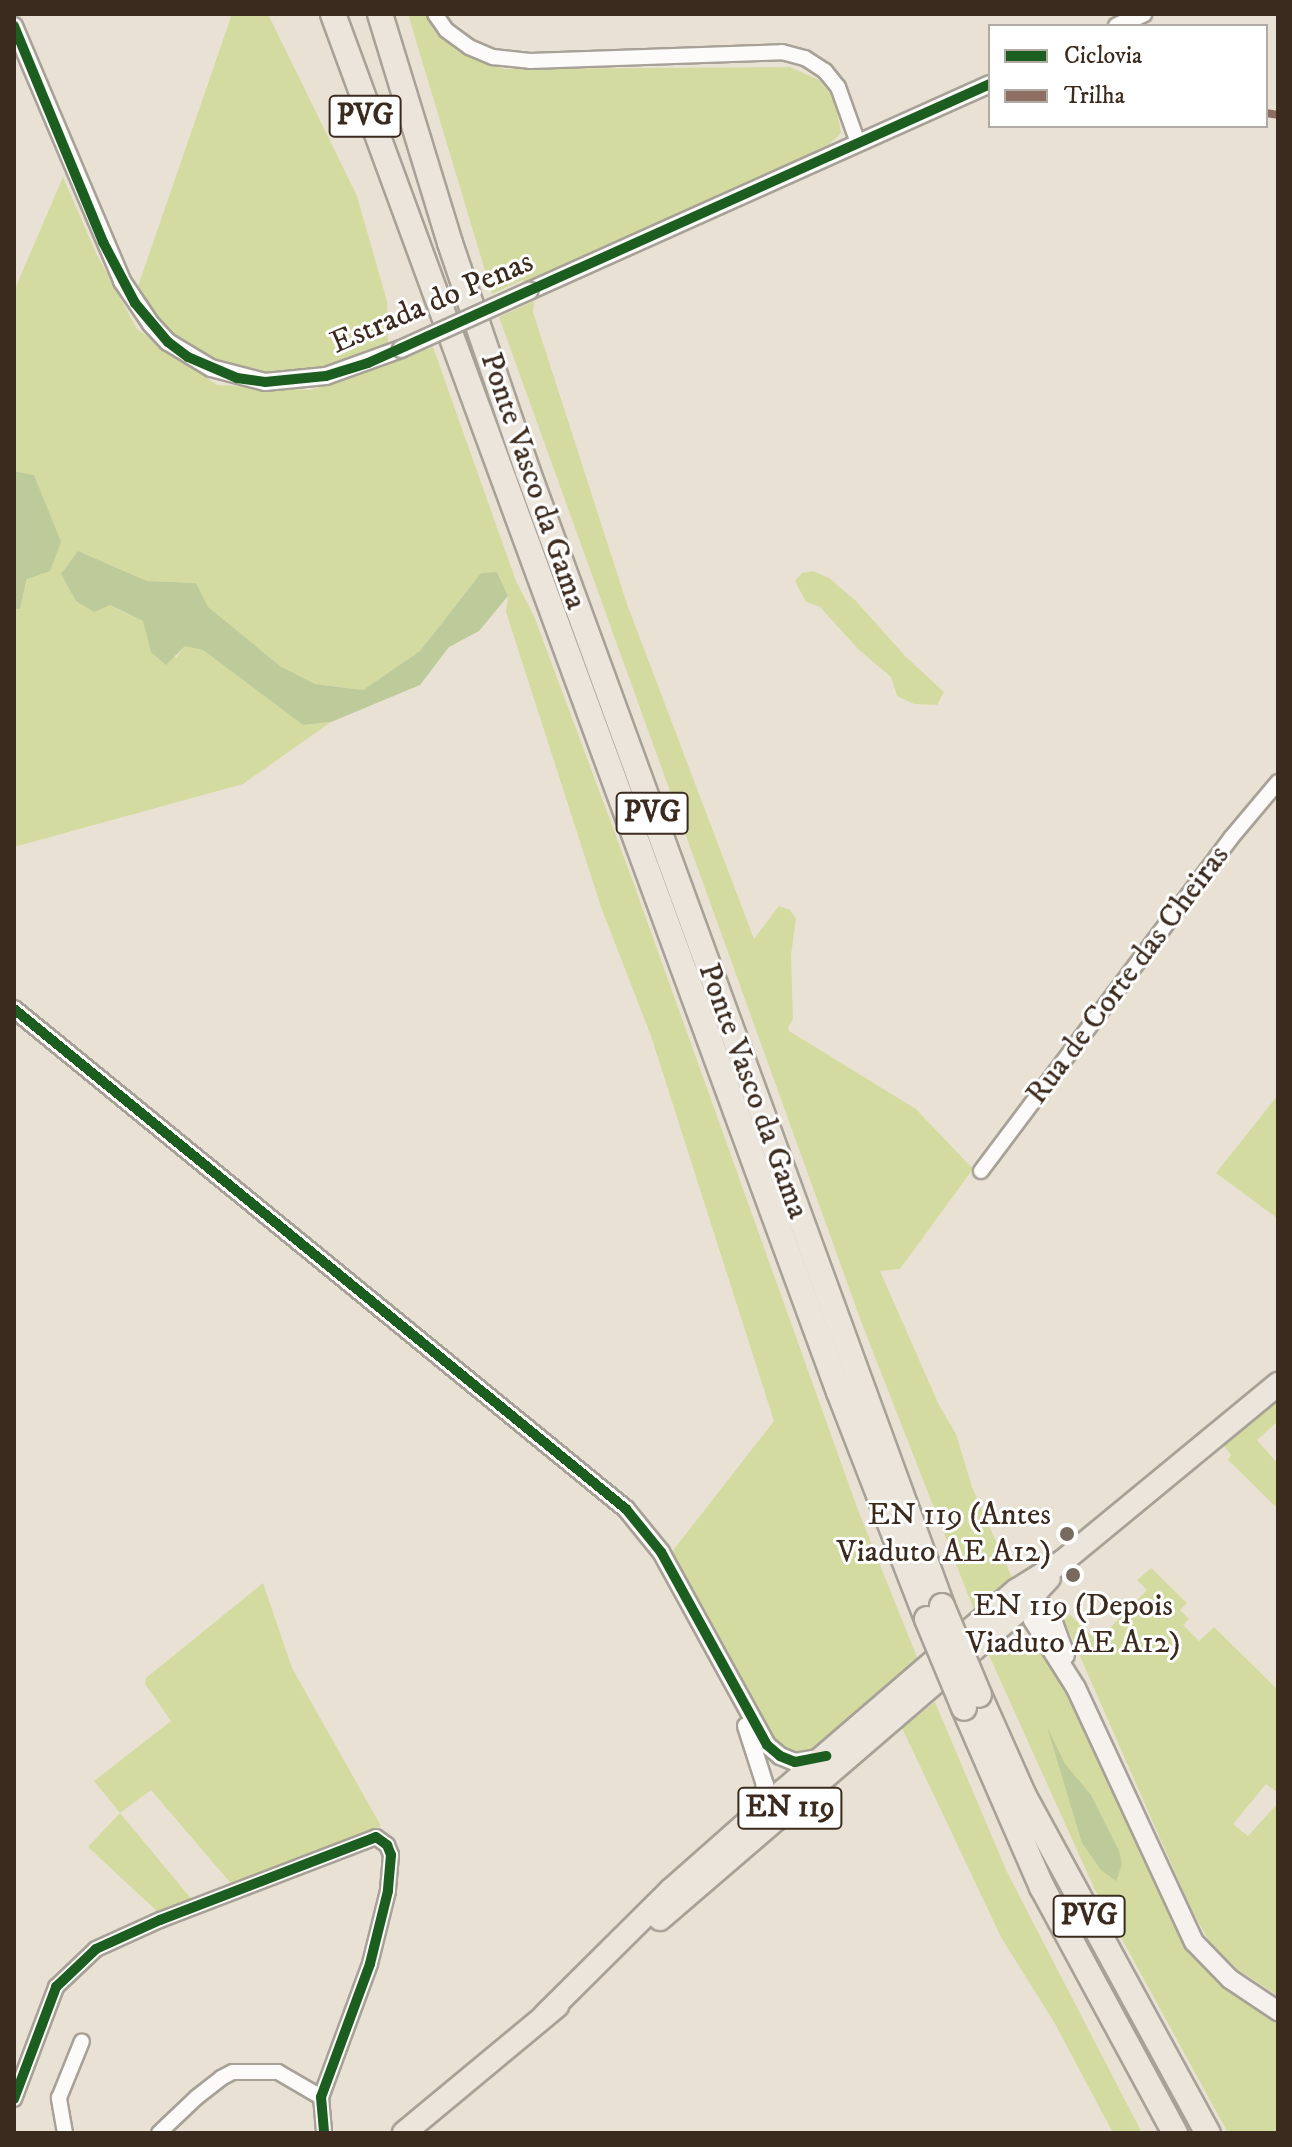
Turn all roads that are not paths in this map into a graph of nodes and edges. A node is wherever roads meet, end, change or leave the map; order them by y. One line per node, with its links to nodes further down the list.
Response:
1 (321, 14): 11 (highway, Ponte Vasco da Gama / PVG)
2 (333, 14): 11 (highway, Ponte Vasco da Gama / PVG)
3 (340, 14): 11 (highway, Ponte Vasco da Gama / PVG)
4 (380, 14): 17 (highway, Ponte Vasco da Gama / PVG)
5 (435, 14): 10 (street)
6 (1143, 14): 7 (street)
7 (1121, 24)
8 (14, 26): 10 (street, Estrada do Penas, bridge)
9 (988, 85): 10 (street, Estrada do Penas)
10 (858, 143)
11 (409, 217): 17 (highway, Ponte Vasco da Gama / PVG)
12 (1278, 782): 14 (street, Rua de Corte das Cheiras)
13 (14, 1009): 20 (street)
14 (981, 1171)
15 (1278, 1384): 16 (main road, EN 119)
16 (1027, 1593): 18 (main road, EN 119); 19 (main road); 21 (main road); 24 (main road, EN 119)
17 (934, 1612): 22 (highway, Ponte Vasco da Gama / PVG, bridge)
18 (985, 1640): 19 (main road); 26 (main road, EN 119)
19 (1048, 1642): 21 (main road)
20 (715, 1655): 23 (street); 25 (street)
21 (1076, 1688): 30 (main road)
22 (971, 1702): 40 (highway, Ponte Vasco da Gama / PVG); 41 (highway, Ponte Vasco da Gama / PVG)
23 (767, 1745): 24 (street); 27 (street)
24 (826, 1756): 27 (main road, EN 119)
25 (760, 1764): 27 (street); 28 (street)
26 (814, 1787): 27 (street); 29 (main road, EN 119)
27 (783, 1791): 28 (main road, EN 119); 29 (street)
28 (745, 1824): 31 (main road, EN 119)
29 (693, 1891): 31 (main road, EN 119)
30 (1278, 2011)
31 (545, 2015): 36 (main road, EN 119)
32 (82, 2041): 37 (street)
33 (321, 2097): 34 (street); 35 (street); 38 (street)
34 (14, 2099)
35 (324, 2126): 39 (street)
36 (414, 2129)
37 (65, 2133)
38 (159, 2133)
39 (332, 2133)
40 (1175, 2133)
41 (1208, 2133)

